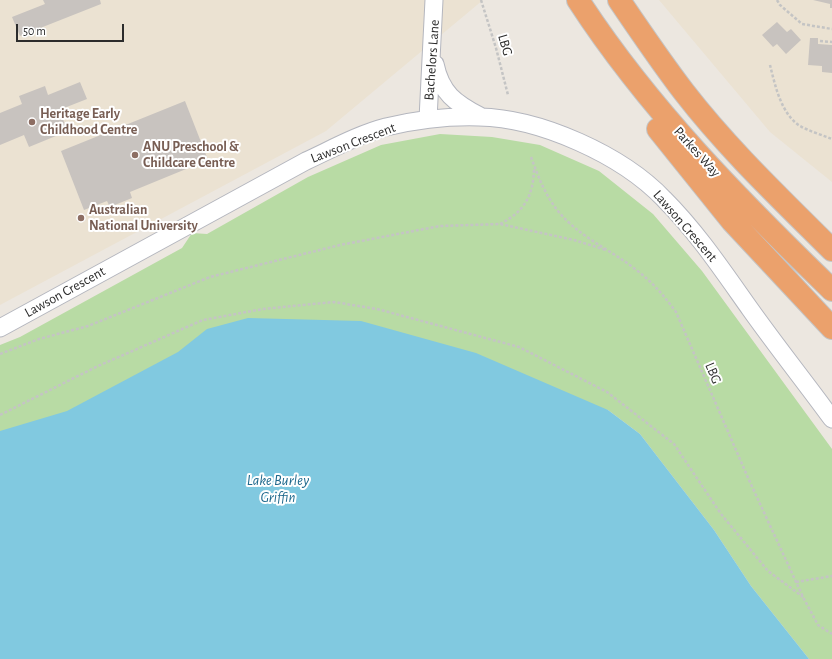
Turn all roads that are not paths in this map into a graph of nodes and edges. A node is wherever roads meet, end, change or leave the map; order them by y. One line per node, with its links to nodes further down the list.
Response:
1 (434, 0): 5 (street, Bachelors Lane)
2 (578, 0): 4 (highway, Parkes Way)
3 (619, 0): 8 (highway, Parkes Way)
4 (599, 33): 11 (highway, Parkes Way); 13 (highway)
5 (432, 52): 6 (street); 7 (street, Bachelors Lane)
6 (480, 116): 7 (street, Lawson Crescent); 14 (street, Lawson Crescent)
7 (428, 119): 12 (street, Lawson Crescent)
8 (760, 179): 9 (highway); 10 (highway, Parkes Way)
9 (832, 228)
10 (832, 250)
11 (832, 290)
12 (0, 328)
13 (832, 328)
14 (832, 419)

